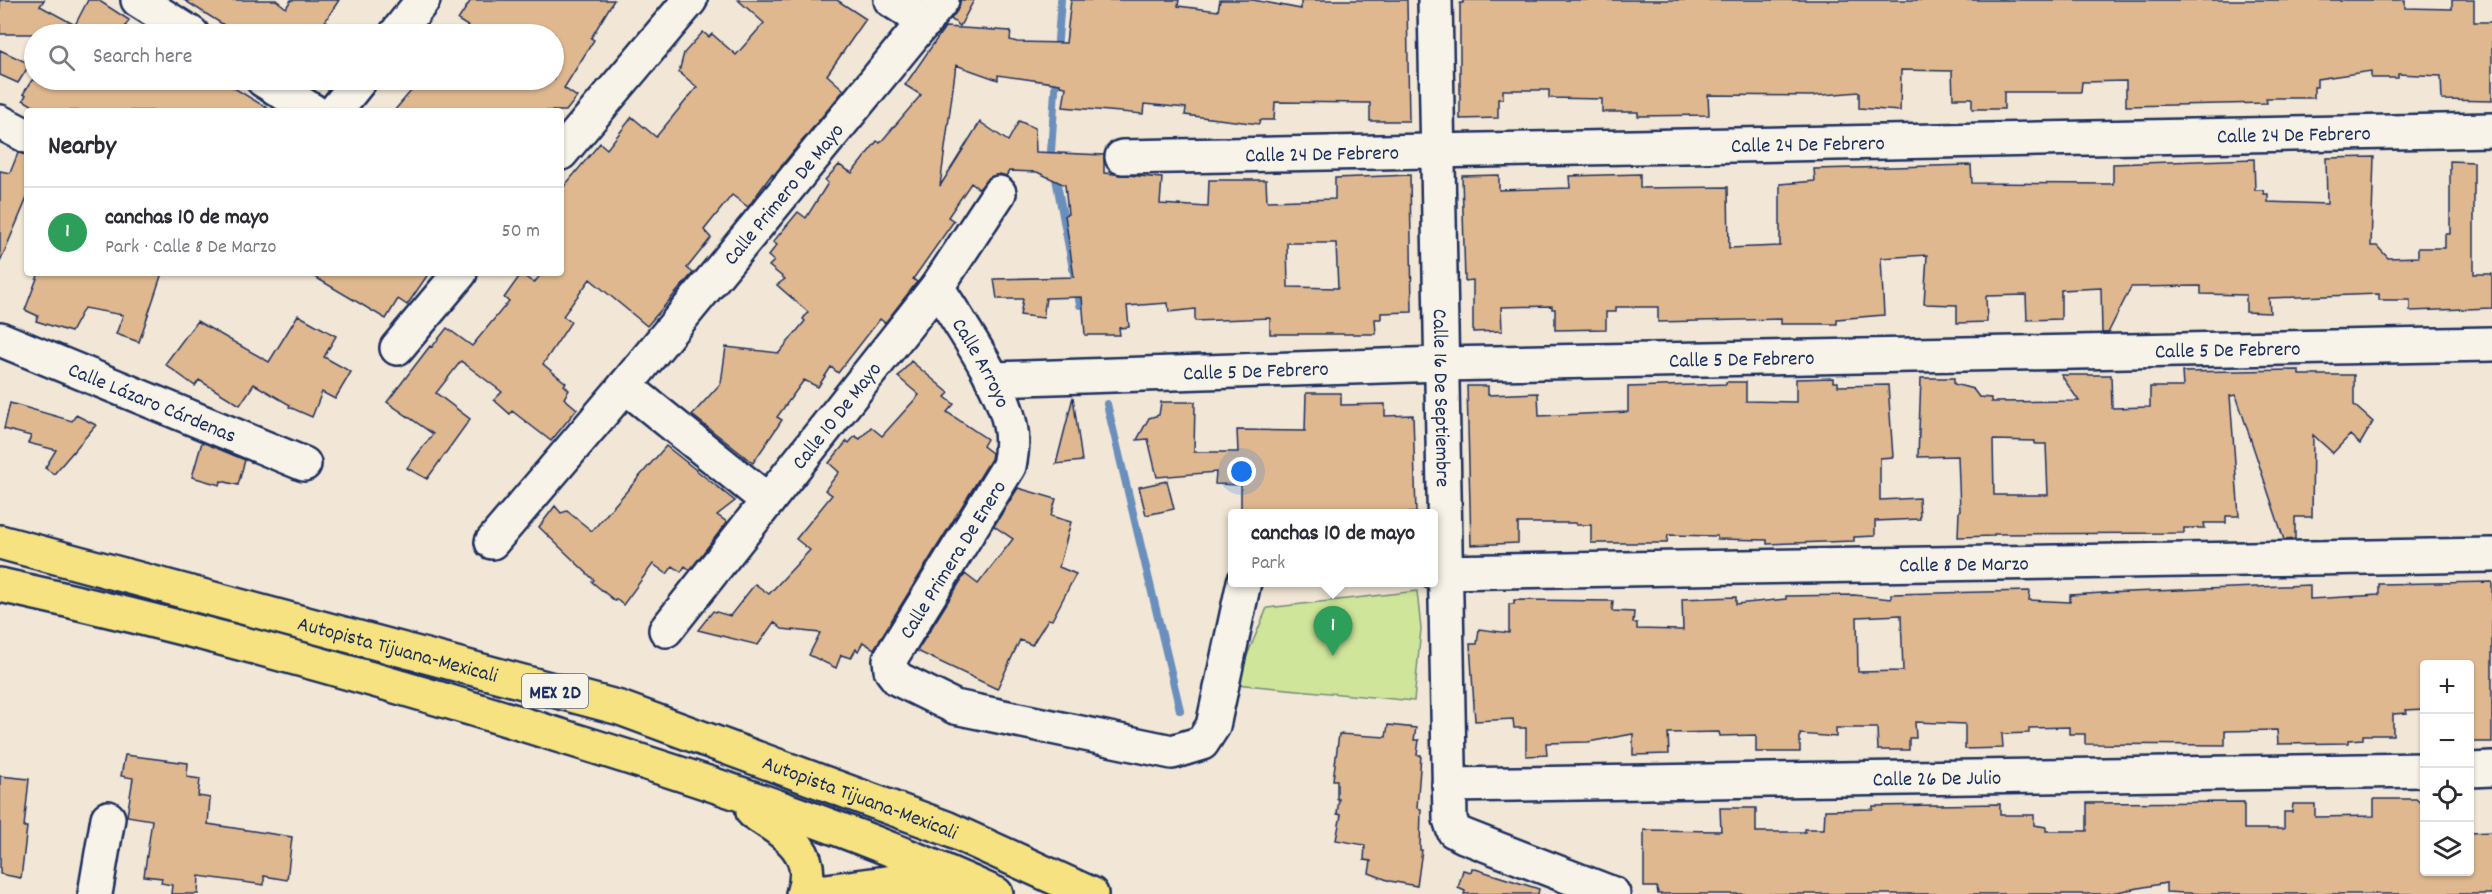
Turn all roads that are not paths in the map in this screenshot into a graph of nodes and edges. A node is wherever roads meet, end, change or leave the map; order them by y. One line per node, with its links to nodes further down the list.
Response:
1 (138, 0): 7 (street)
2 (423, 0): 8 (street)
3 (690, 0): 16 (street)
4 (891, 0): 6 (street)
5 (1435, 0): 17 (street, Calle 16 De Septiembre)
6 (933, 11): 27 (street, Calle Primero De Mayo)
7 (176, 24)
8 (404, 24)
9 (279, 90): 11 (street)
10 (352, 90): 12 (street)
11 (308, 108)
12 (337, 108)
13 (0, 122): 15 (street)
14 (2492, 130): 17 (street, Calle 24 De Febrero)
15 (24, 134)
16 (564, 149)
17 (1439, 152): 18 (street, Calle 24 De Febrero); 25 (street, Calle 16 De Septiembre)
18 (1122, 157)
19 (999, 193): 21 (street, Calle 10 De Mayo)
20 (457, 276): 24 (street)
21 (937, 287): 26 (street, Calle Arroyo); 30 (street, Calle 10 De Mayo)
22 (0, 339): 29 (street, Calle Lázaro Cárdenas)
23 (2492, 344): 25 (street, Calle 5 De Febrero)
24 (397, 348)
25 (1441, 364): 26 (street, Calle 5 De Febrero); 34 (street, Calle 16 De Septiembre)
26 (992, 379): 28 (street, Calle Arroyo)
27 (625, 386): 30 (street); 32 (street, Calle Primero De Mayo)
28 (1013, 446): 36 (street, Calle Primera De Enero)
29 (304, 464)
30 (768, 501): 37 (street, Calle 10 De Mayo)
31 (0, 542): 48 (highway, Autopista Tijuana-Mexicali / MEX 2D)
32 (492, 542)
33 (2492, 555): 34 (street, Calle 8 De Marzo)
34 (1439, 572): 42 (street, Calle 16 De Septiembre)
35 (0, 585): 41 (highway, Autopista Tijuana-Mexicali / MEX 2D)
36 (1243, 587)
37 (666, 630)
38 (2492, 769): 40 (street)
39 (2420, 770): 42 (street, Calle 26 De Julio)
40 (2474, 770)
41 (706, 782): 44 (highway, Autopista Tijuana-Mexicali / MEX 2D); 46 (highway)
42 (1449, 785): 49 (street, Calle 16 De Septiembre)
43 (108, 818): 45 (street)
44 (984, 889): 47 (highway)
45 (95, 894)
46 (802, 894)
47 (819, 894)
48 (1091, 894)
49 (1613, 894)

